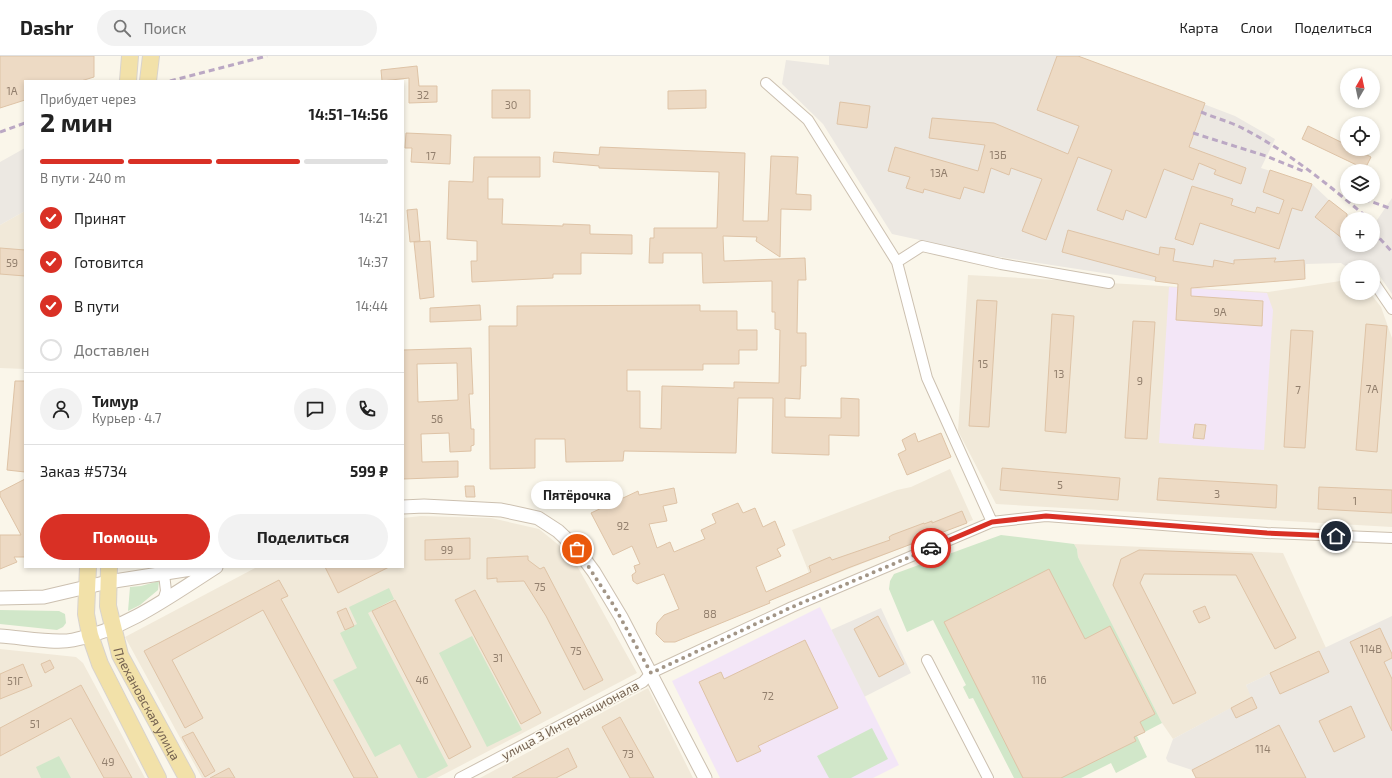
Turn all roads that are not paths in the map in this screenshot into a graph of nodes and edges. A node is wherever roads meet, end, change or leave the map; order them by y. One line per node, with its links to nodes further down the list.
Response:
1 (130, 56): 3 (main road)
2 (151, 56): 4 (main road)
3 (128, 80)
4 (148, 80)
5 (766, 83): 6 (street)
6 (897, 262): 7 (street); 11 (street)
7 (1110, 283)
8 (1380, 291): 9 (street)
9 (1392, 309)
10 (404, 507): 25 (street)
11 (992, 522): 12 (street, улица 3 Интернационала); 25 (street, улица 3 Интернационала)
12 (1392, 538)
13 (88, 568): 18 (main road, Плехановская улица)
14 (189, 568): 16 (street)
15 (214, 568): 20 (street)
16 (159, 570): 17 (street); 20 (street)
17 (109, 575): 18 (street); 21 (main road, Плехановская улица)
18 (86, 587): 19 (street); 22 (main road, Плехановская улица)
19 (0, 598)
20 (163, 601): 21 (street)
21 (113, 626): 22 (street); 27 (main road, Плехановская улица)
22 (90, 635): 23 (street); 26 (main road, Плехановская улица)
23 (0, 636)
24 (927, 660): 30 (street)
25 (651, 673): 28 (street, улица 3 Интернационала); 29 (street)
26 (158, 778)
27 (187, 778)
28 (460, 778)
29 (705, 778)
30 (988, 778)

